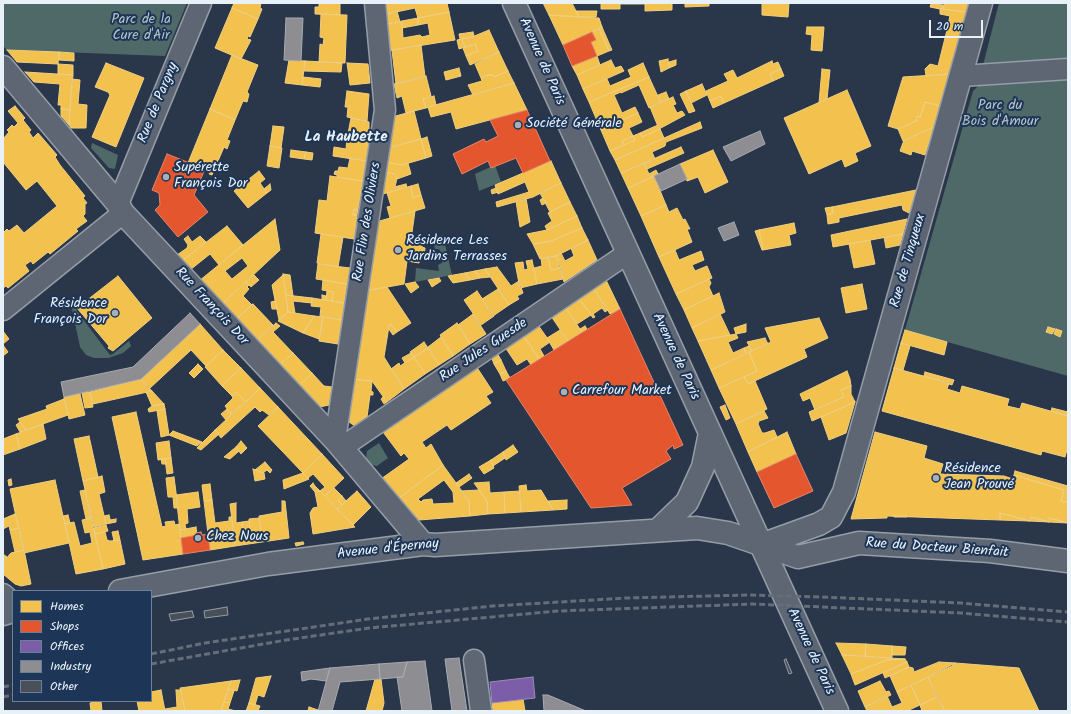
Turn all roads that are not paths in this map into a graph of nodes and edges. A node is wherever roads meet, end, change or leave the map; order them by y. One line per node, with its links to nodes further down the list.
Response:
1 (201, 3): 8 (street, Rue de Pargny)
2 (374, 3): 12 (street, Rue Flin des Oliviers)
3 (514, 3): 9 (street, Avenue de Paris)
4 (981, 3): 7 (street, Rue de Tinqueux)
5 (3, 67): 8 (street, Rue François Dor)
6 (1068, 69): 7 (street)
7 (961, 76): 13 (street, Rue de Tinqueux)
8 (120, 208): 10 (street, Rue de Pargny); 12 (street, Rue François Dor)
9 (628, 253): 11 (street, Avenue de Paris); 12 (street, Rue Jules Guesde)
10 (3, 310)
11 (710, 433): 14 (street); 17 (street, Avenue de Paris)
12 (338, 444): 15 (street, Rue François Dor)
13 (831, 517): 16 (street); 17 (street)
14 (658, 530): 15 (street, Avenue d'Épernay); 17 (street, Avenue d'Épernay)
15 (423, 544): 19 (street, Avenue d'Épernay)
16 (853, 544): 17 (street, Rue du Docteur Bienfait); 18 (street, Rue du Docteur Bienfait)
17 (761, 545): 24 (street, Avenue de Paris)
18 (1068, 561)
19 (125, 590)
20 (3, 594): 21 (street)
21 (12, 602)
22 (474, 660): 23 (street)
23 (481, 711)
24 (838, 711)

